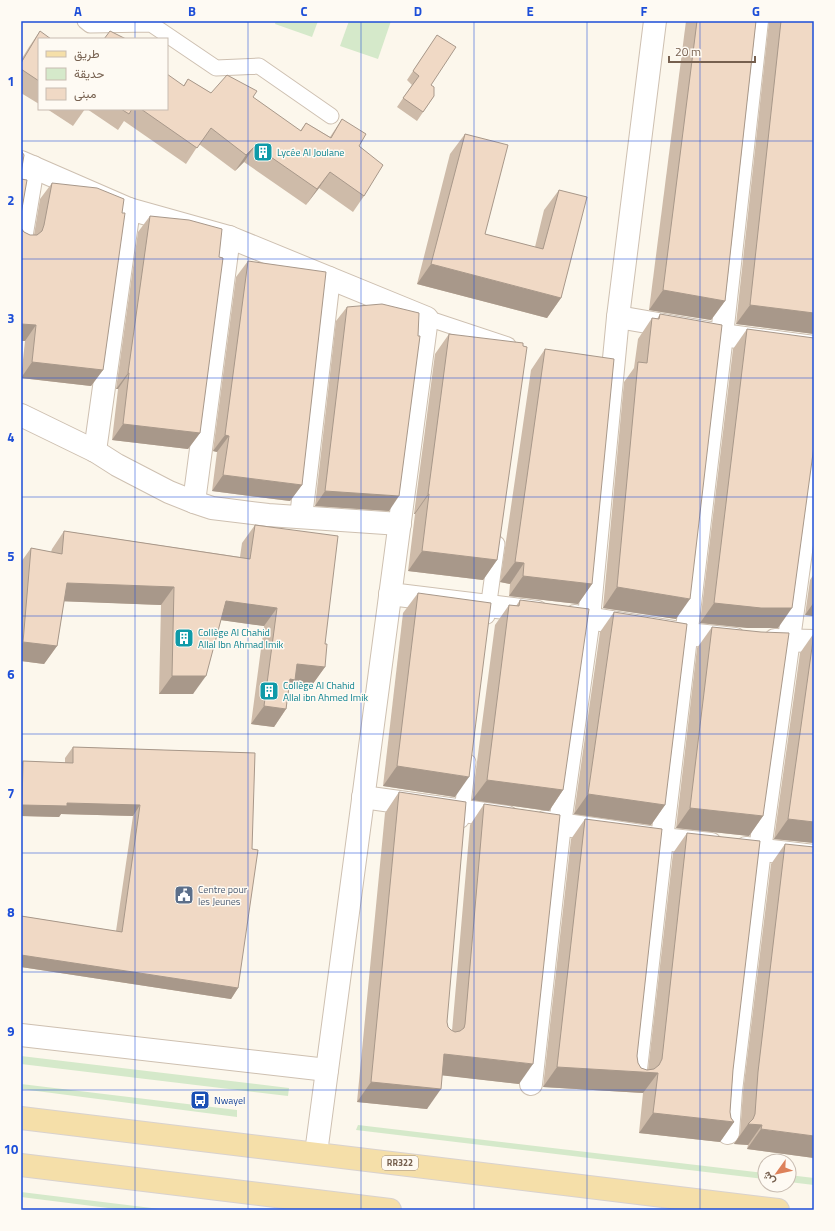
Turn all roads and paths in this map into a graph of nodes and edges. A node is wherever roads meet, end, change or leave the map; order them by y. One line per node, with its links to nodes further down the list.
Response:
1 (84, 21): 4 (lane)
2 (656, 21): 10 (street)
3 (757, 21): 12 (street)
4 (331, 116)
5 (27, 165): 6 (street); 8 (street)
6 (129, 209): 7 (street); 16 (street)
7 (229, 237): 9 (street); 18 (street)
8 (21, 239)
9 (329, 278): 11 (street); 19 (street)
10 (618, 317): 12 (street); 24 (street)
11 (427, 318): 14 (lane); 20 (street)
12 (722, 335): 13 (street); 26 (street)
13 (814, 347)
14 (521, 352)
15 (21, 415): 16 (street)
16 (96, 451): 18 (street)
17 (814, 457): 27 (street)
18 (194, 502): 19 (street)
19 (301, 517): 20 (street)
20 (400, 524): 22 (street)
21 (499, 529): 23 (lane)
22 (390, 594): 23 (street); 30 (street)
23 (488, 606): 24 (street); 25 (lane)
24 (590, 618): 26 (street); 32 (street)
25 (485, 630)
26 (687, 634): 27 (street); 34 (street)
27 (790, 640): 28 (street); 35 (street)
28 (814, 641)
29 (470, 748): 31 (lane)
30 (363, 797): 31 (street); 38 (street)
31 (462, 811): 32 (street); 33 (lane)
32 (560, 824): 34 (street); 40 (street)
33 (460, 834)
34 (662, 839): 35 (street); 39 (street)
35 (760, 850): 36 (street); 42 (street)
36 (814, 856)
37 (21, 1035): 38 (street)
38 (327, 1070): 43 (street)
39 (635, 1078)
40 (531, 1084)
41 (21, 1118): 43 (main road, RR322)
42 (728, 1133)
43 (316, 1153): 46 (main road, RR322)
44 (21, 1165): 45 (main road)
45 (390, 1210)
46 (778, 1210)

